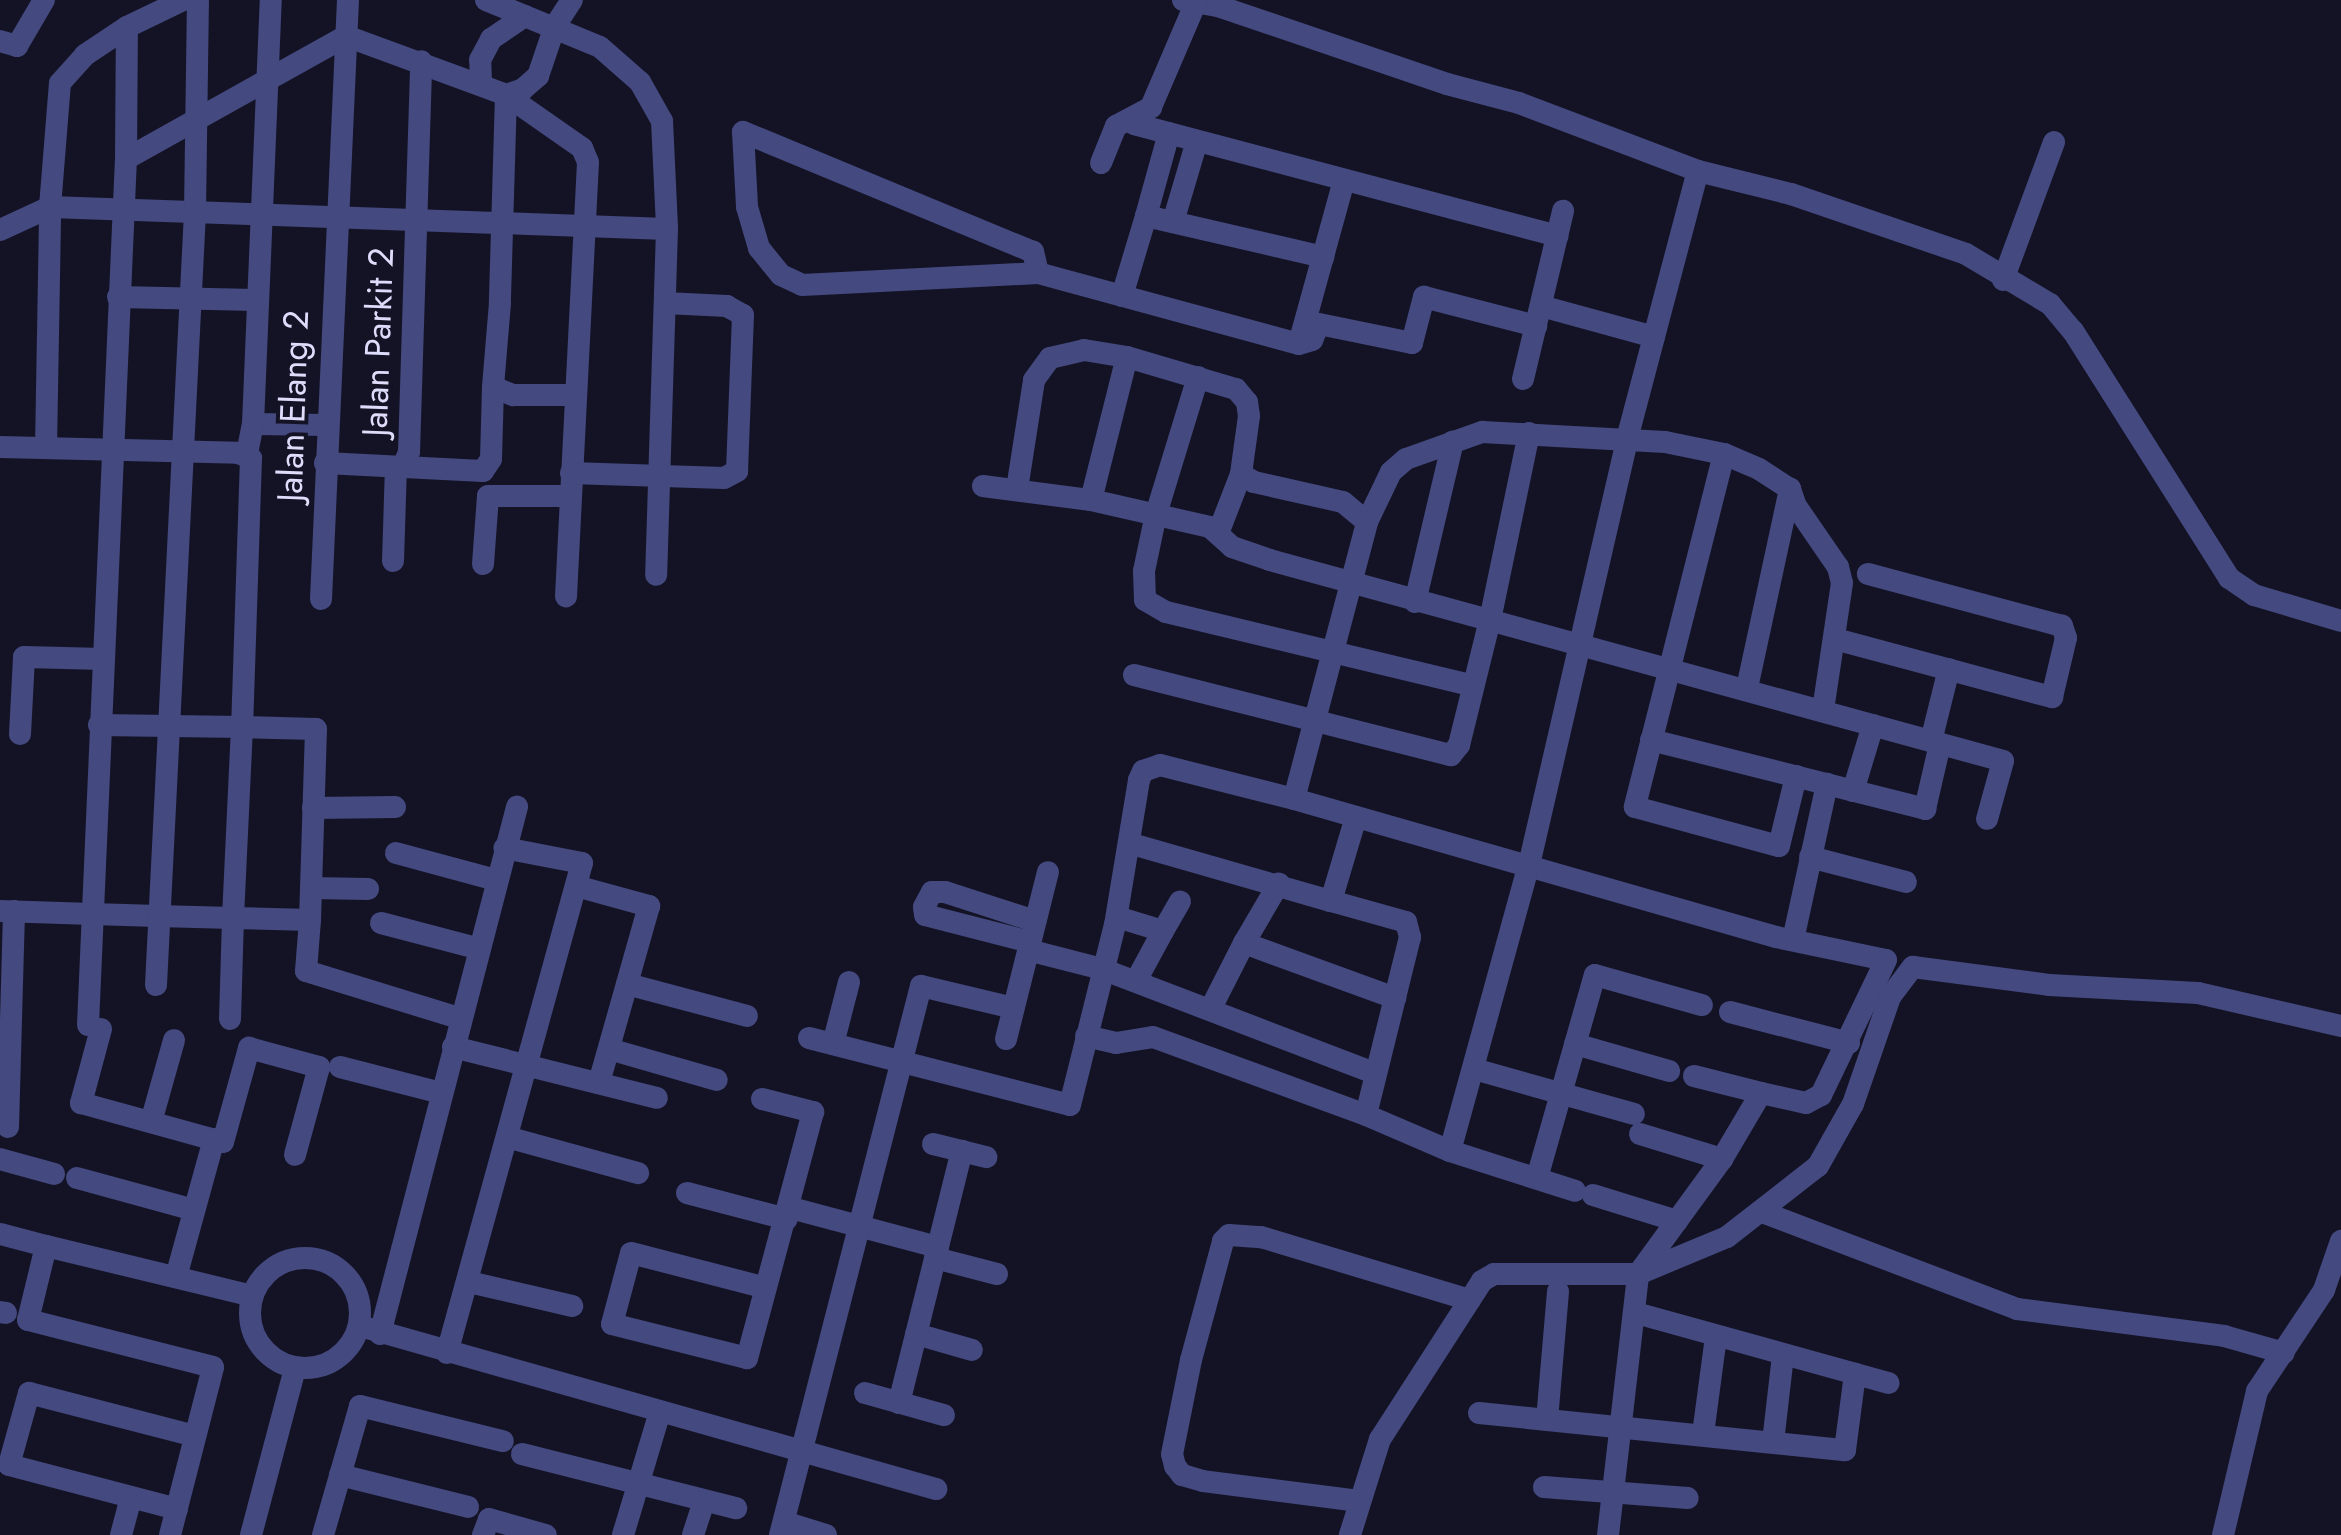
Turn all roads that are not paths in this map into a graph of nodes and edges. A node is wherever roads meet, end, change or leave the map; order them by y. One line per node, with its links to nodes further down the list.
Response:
1 (44, 0): 13 (street)
2 (183, 0): 11 (street)
3 (198, 0): 18 (street)
4 (271, 0): 15 (street)
5 (348, 0): 12 (street, Jalan Elang 2)
6 (486, 0): 9 (street)
7 (572, 0): 10 (street)
8 (1189, 1): 24 (street); 25 (street)
9 (525, 16): 10 (street); 16 (street)
10 (555, 26): 17 (street); 38 (street)
11 (127, 27): 23 (street); 27 (street)
12 (346, 36): 14 (street); 15 (street); 32 (street, Jalan Elang 2)
13 (0, 41)
14 (421, 61): 16 (street); 34 (street, Jalan Parkit 2)
15 (267, 81): 18 (street); 33 (street)
16 (480, 83): 17 (street)
17 (506, 95): 35 (street); 37 (street)
18 (198, 122): 23 (street); 30 (street)
19 (1134, 124): 20 (street)
20 (1169, 134): 21 (street); 31 (street)
21 (1197, 141): 26 (street); 36 (street)
22 (2054, 142): 45 (street)
23 (126, 159): 28 (street)
24 (1101, 163)
25 (1698, 170): 45 (street); 52 (street)
26 (1344, 180): 40 (street); 42 (street)
27 (50, 207): 28 (street); 39 (street); 65 (street)
28 (123, 210): 30 (street); 48 (street)
29 (1563, 211): 40 (street)
30 (195, 212): 33 (street); 46 (street)
31 (1146, 216): 36 (street); 47 (street)
32 (336, 217): 33 (street); 34 (street); 60 (street, Jalan Elang 2)
33 (260, 218): 49 (street)
34 (417, 221): 35 (street); 71 (street, Jalan Parkit 2)
35 (500, 222): 37 (street); 57 (street)
36 (1173, 222): 42 (street)
37 (583, 225): 38 (street); 58 (street)
38 (667, 229): 50 (street)
39 (0, 230)
40 (1557, 236): 51 (street)
41 (1001, 241): 43 (street); 44 (street); 44 (street)
42 (1323, 257): 53 (street)
43 (1038, 273): 44 (street); 47 (street)
44 (988, 276)
45 (2003, 280): 91 (street)
46 (191, 296): 48 (street); 49 (street); 67 (street)
47 (1122, 296): 53 (street)
48 (118, 297): 66 (street)
49 (256, 300): 59 (street)
50 (665, 303): 73 (street); 73 (street)
51 (1538, 316): 52 (street); 53 (street); 56 (street)
52 (1654, 337): 62 (street)
53 (1299, 344)
54 (1128, 357): 55 (street); 76 (street); 78 (street)
55 (1198, 377): 72 (street); 79 (street)
56 (1524, 380)
57 (493, 387): 58 (street); 71 (street)
58 (574, 395): 74 (street)
59 (252, 424): 60 (street); 68 (street)
60 (326, 425): 70 (street, Jalan Elang 2)
61 (1528, 433): 62 (street); 63 (street); 90 (street)
62 (1628, 439): 69 (street); 93 (street)
63 (1453, 441): 80 (street); 89 (street)
64 (0, 447): 65 (street)
65 (46, 448): 66 (street)
66 (110, 451): 67 (street); 96 (street)
67 (180, 453): 68 (street); 107 (street)
68 (247, 454): 106 (street)
69 (1724, 454): 77 (street); 97 (street)
70 (325, 464): 71 (street); 88 (street, Jalan Elang 2)
71 (400, 465): 82 (street, Jalan Parkit 2)
72 (1241, 474): 80 (street); 81 (street)
73 (658, 475): 74 (street); 85 (street)
74 (571, 484): 83 (street); 87 (street)
75 (983, 486): 76 (street)
76 (1017, 488): 78 (street)
77 (1790, 490): 92 (street); 101 (street)
78 (1090, 500): 79 (street)
79 (1156, 514): 81 (street); 94 (street)
80 (1366, 522): 86 (street)
81 (1219, 532): 86 (street)
82 (394, 561)
83 (483, 564)
84 (1868, 574): 98 (street)
85 (656, 575)
86 (1354, 583): 89 (street); 94 (street)
87 (566, 596)
88 (321, 599)
89 (1415, 602): 90 (street)
90 (1490, 620): 93 (street); 100 (street)
91 (2341, 621)
92 (1834, 639): 98 (street); 102 (street)
93 (1581, 644): 97 (street); 124 (street)
94 (1334, 650): 100 (street); 103 (street)
95 (12, 656): 96 (street); 108 (street)
96 (104, 659): 104 (street)
97 (1672, 669): 101 (street); 109 (street)
98 (1949, 669): 110 (street)
99 (1134, 675): 103 (street)
100 (1471, 685): 103 (street)
101 (1747, 688): 102 (street)
102 (1823, 710): 105 (street)
103 (1317, 721): 114 (street)
104 (99, 725): 107 (street); 135 (street)
105 (1872, 725): 110 (street); 113 (street)
106 (242, 727): 107 (street); 116 (street); 138 (street)
107 (166, 728): 136 (street)
108 (20, 734)
109 (1651, 740): 111 (street); 111 (street)
110 (1936, 742): 113 (street); 119 (street)
111 (1796, 776): 112 (street)
112 (1827, 784): 113 (street); 123 (street)
113 (1853, 791)
114 (1294, 799): 118 (street); 120 (street)
115 (517, 807): 121 (street)
116 (313, 808): 117 (street); 130 (street)
117 (395, 808)
118 (1356, 818): 124 (street); 132 (street)
119 (1987, 819)
120 (1132, 844): 128 (street); 137 (street)
121 (504, 848): 126 (street); 129 (street)
122 (396, 854): 126 (street)
123 (1810, 857): 127 (street); 143 (street)
124 (1529, 866): 143 (street); 172 (street)
125 (1048, 872): 142 (street)
126 (496, 880): 145 (street)
127 (1906, 882)
128 (1278, 883): 132 (street); 144 (street)
129 (576, 886): 150 (street); 170 (street)
130 (311, 888): 131 (street); 139 (street)
131 (368, 889)
132 (1330, 901): 151 (street)
133 (1180, 902): 141 (street)
134 (7, 911): 135 (street); 185 (street)
135 (92, 914): 136 (street); 184 (street)
136 (158, 916): 138 (street); 149 (street)
137 (1117, 916): 141 (street); 146 (street)
138 (233, 918): 139 (street); 158 (street)
139 (310, 920): 157 (street)
140 (381, 923): 145 (street)
141 (1163, 931): 147 (street)
142 (1031, 937): 146 (street); 153 (street)
143 (1792, 940): 164 (street)
144 (1244, 943): 151 (street); 154 (street)
145 (480, 948): 157 (street)
146 (1102, 968): 147 (street); 160 (street)
147 (1136, 981): 154 (street)
148 (849, 982): 165 (street)
149 (156, 984)
150 (626, 984): 156 (street); 168 (street)
151 (1395, 998): 174 (street)
152 (1702, 1005): 166 (street)
153 (1014, 1008): 162 (street); 169 (street)
154 (1210, 1008): 174 (street)
155 (1730, 1012): 164 (street)
156 (746, 1016)
157 (459, 1018): 167 (street)
158 (230, 1019)
159 (2341, 1026): 199 (street)
160 (1086, 1036): 169 (street); 183 (street)
161 (809, 1038): 165 (street)
162 (1006, 1039)
163 (174, 1040): 184 (street)
164 (1849, 1042): 179 (street)
165 (833, 1044): 169 (street)
166 (1575, 1044): 173 (street); 180 (street)
167 (453, 1047): 170 (street); 178 (street)
168 (609, 1049): 176 (street); 177 (street)
169 (904, 1061): 202 (street)
170 (528, 1065): 177 (street); 186 (street)
171 (340, 1067): 178 (street)
172 (1474, 1069): 180 (street); 190 (street)
173 (1669, 1071)
174 (1375, 1074): 183 (street)
175 (1694, 1076): 179 (street)
176 (717, 1080)
177 (599, 1083): 181 (street)
178 (441, 1093): 217 (street)
179 (1761, 1093): 193 (street)
180 (1561, 1094): 193 (street); 196 (street)
181 (657, 1098)
182 (762, 1099): 200 (street)
183 (1366, 1116): 190 (street)
184 (151, 1122): 187 (street)
185 (8, 1126)
186 (508, 1137): 195 (street); 210 (street)
187 (214, 1139): 191 (street); 198 (street)
188 (934, 1144): 189 (street)
189 (962, 1151): 192 (street); 206 (street)
190 (1450, 1152): 196 (street)
191 (295, 1155)
192 (986, 1157)
193 (1722, 1159): 201 (street)
194 (0, 1160): 198 (street)
195 (638, 1172)
196 (1537, 1178): 201 (street)
197 (687, 1192): 200 (street)
198 (194, 1210): 209 (street)
199 (1762, 1212): 208 (street); 222 (street)
200 (789, 1214): 202 (street); 211 (street)
201 (1677, 1221): 208 (street)
202 (862, 1226): 206 (street); 237 (street)
203 (0, 1234): 205 (street)
204 (2341, 1240): 222 (street)
205 (46, 1246): 209 (street); 235 (street)
206 (937, 1252): 207 (street); 218 (street)
207 (997, 1274)
208 (1638, 1274): 214 (street); 216 (street)
209 (176, 1277): 213 (street)
210 (469, 1282): 215 (street); 221 (street)
211 (766, 1288): 211 (street)
212 (1558, 1291): 232 (street)
213 (252, 1296): 217 (street); 224 (street)
214 (1470, 1300): 246 (street); 246 (street)
215 (572, 1306)
216 (1636, 1313): 219 (street); 233 (street)
217 (370, 1330): 221 (street); 224 (street)
218 (916, 1334): 220 (street); 228 (street)
219 (1716, 1337): 223 (street); 234 (street)
220 (972, 1350)
221 (447, 1353): 229 (street)
222 (2284, 1353): 262 (street)
223 (1784, 1356): 225 (street); 236 (street)
224 (295, 1368): 253 (street)
225 (1856, 1374): 226 (street); 236 (street)
226 (1888, 1383)
227 (865, 1393): 228 (street)
228 (898, 1402): 231 (street)
229 (660, 1412): 237 (street); 239 (street)
230 (1479, 1412): 232 (street)
231 (944, 1415)
232 (1547, 1420): 233 (street)
233 (1622, 1426): 234 (street); 242 (street)
234 (1703, 1434): 236 (street)
235 (196, 1436): 243 (street); 249 (street)
236 (1772, 1442)
237 (803, 1451): 241 (street); 250 (street)
238 (340, 1476): 239 (street); 247 (street); 254 (street)
239 (638, 1485): 245 (street); 257 (street)
240 (1544, 1486): 242 (street)
241 (936, 1489)
242 (1614, 1494): 244 (street); 261 (street)
243 (131, 1497): 249 (street); 251 (street)
244 (1688, 1498)
245 (704, 1501): 248 (street); 258 (street)
246 (1359, 1501): 260 (street)
247 (468, 1508)
248 (736, 1508)
249 (177, 1509): 252 (street)
250 (782, 1528): 259 (street)
251 (121, 1535)
252 (170, 1535)
253 (251, 1535)
254 (322, 1535)
255 (483, 1535): 256 (street)
256 (546, 1535)
257 (623, 1535)
258 (693, 1535)
259 (826, 1535)
260 (1350, 1535)
261 (1608, 1535)
262 (2223, 1535)

